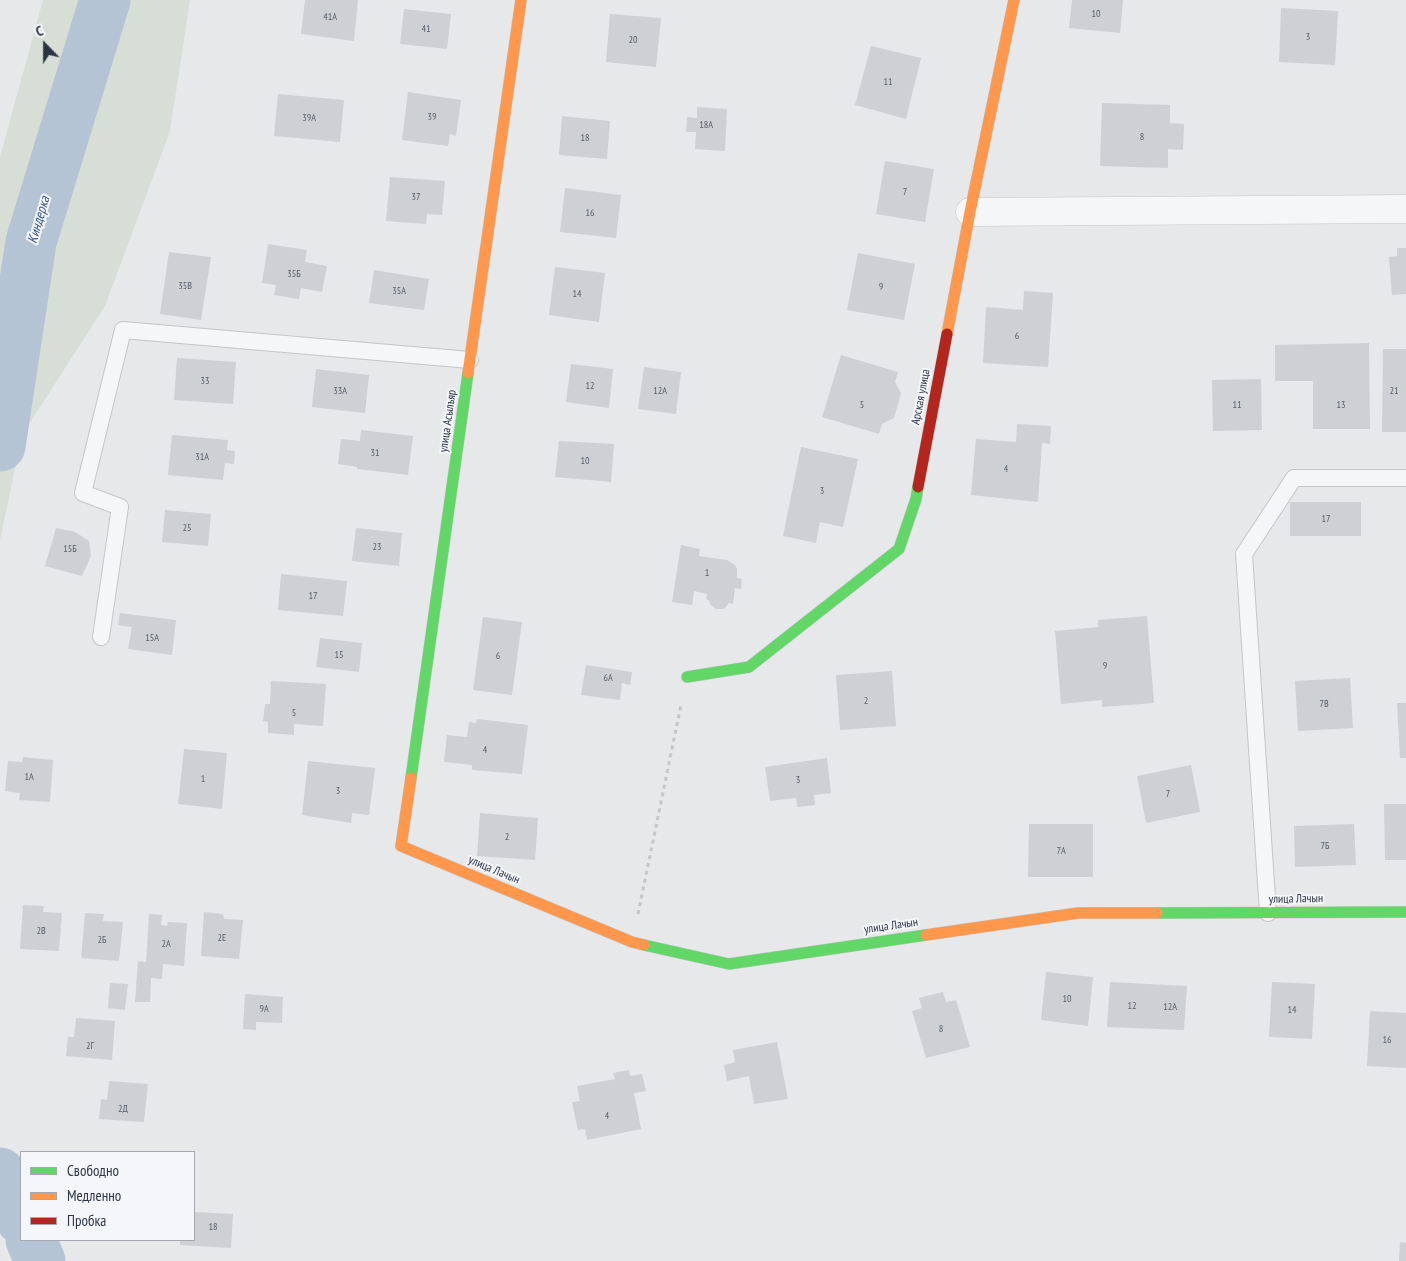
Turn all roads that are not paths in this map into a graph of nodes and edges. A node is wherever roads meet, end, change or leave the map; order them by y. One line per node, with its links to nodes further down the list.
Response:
1 (521, 0): 5 (street, улица Асылъяр)
2 (1014, 0): 4 (street, Арская улица)
3 (1406, 209): 4 (street)
4 (970, 212): 8 (street, Арская улица)
5 (470, 360): 7 (lane); 9 (street, улица Асылъяр)
6 (1406, 478): 11 (lane)
7 (101, 637)
8 (687, 677)
9 (401, 846): 11 (street, улица Лачын)
10 (1406, 912): 11 (street, улица Лачын)
11 (1268, 913)

